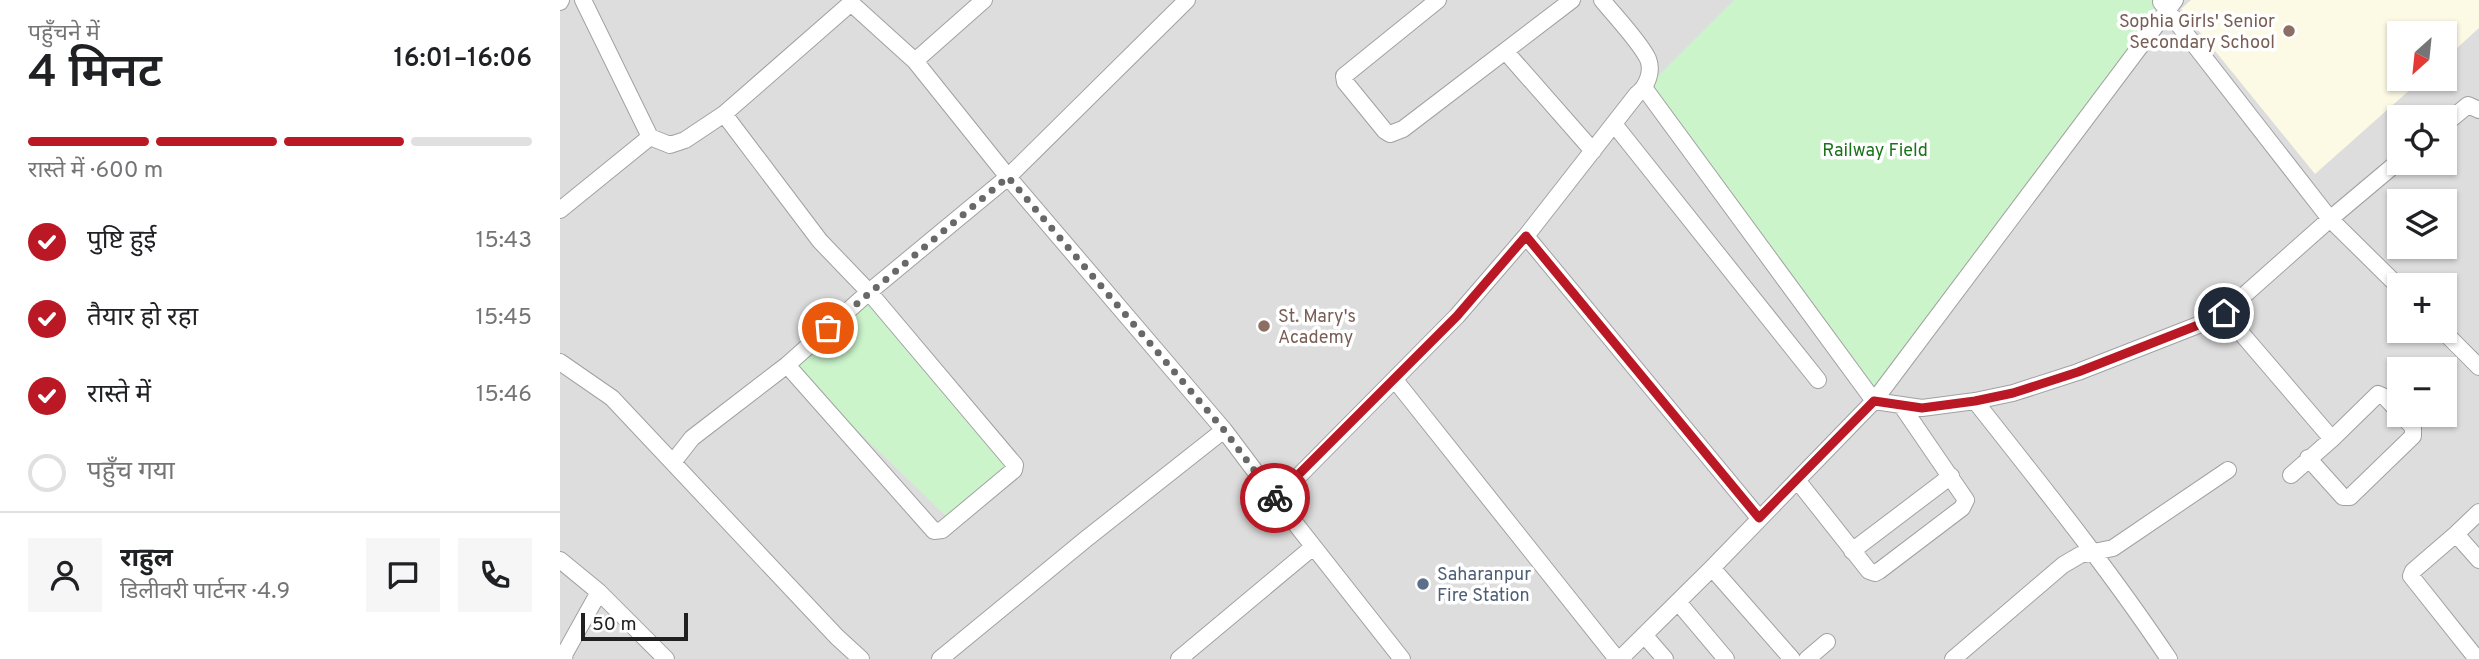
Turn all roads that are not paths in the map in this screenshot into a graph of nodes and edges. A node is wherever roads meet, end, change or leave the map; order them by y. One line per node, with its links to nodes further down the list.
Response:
1 (583, 0): 16 (street)
2 (984, 0): 10 (street)
3 (1187, 0): 19 (street)
4 (1438, 0): 9 (street)
5 (1572, 0): 9 (street)
6 (1602, 0): 11 (street)
7 (850, 1): 10 (street); 13 (street)
8 (2167, 3): 21 (street); 33 (street)
9 (1506, 52): 17 (street)
10 (915, 61): 19 (street)
11 (1645, 89): 15 (street); 33 (street)
12 (2479, 110): 14 (street)
13 (724, 114): 16 (street); 24 (street)
14 (2457, 114)
15 (1614, 124): 17 (street); 31 (street)
16 (650, 137): 20 (street)
17 (1593, 150): 22 (street)
18 (2387, 171): 21 (street)
19 (1008, 177): 24 (street); 37 (street)
20 (560, 210)
21 (2330, 219): 23 (street); 25 (street)
22 (1526, 236): 30 (street); 47 (street)
23 (2387, 275)
24 (869, 292): 28 (street); 28 (street)
25 (2224, 313): 34 (street); 38 (street)
26 (2455, 343): 29 (street)
27 (560, 362): 40 (street)
28 (787, 365): 40 (street)
29 (2479, 367)
30 (1395, 380): 45 (street); 65 (street)
31 (1818, 380)
32 (2387, 399): 38 (street)
33 (1874, 401): 35 (street); 44 (street)
34 (1975, 401): 35 (street); 51 (street)
35 (1902, 405): 43 (street)
36 (2413, 427): 39 (street)
37 (1224, 430): 45 (street); 62 (street)
38 (2332, 439): 39 (street)
39 (2308, 458): 42 (street)
40 (674, 461): 61 (street)
41 (2228, 470): 51 (street)
42 (2291, 475)
43 (1951, 476): 50 (street); 50 (street)
44 (1797, 480): 47 (street); 50 (street)
45 (1276, 499): 49 (street)
46 (2479, 512): 48 (street)
47 (1759, 518): 54 (street)
48 (2456, 534): 53 (street); 72 (street)
49 (1313, 548): 63 (street); 64 (street)
50 (1852, 551)
51 (2095, 553): 70 (street); 71 (street)
52 (560, 560): 55 (street)
53 (2479, 560)
54 (1712, 568): 56 (street); 68 (street)
55 (599, 592): 59 (street); 60 (street)
56 (1678, 602): 57 (street); 67 (street)
57 (1645, 636): 65 (street); 66 (street)
58 (1827, 642): 69 (street)
59 (564, 659)
60 (666, 659)
61 (861, 659)
62 (940, 659)
63 (1179, 659)
64 (1402, 659)
65 (1619, 659)
66 (1665, 659)
67 (1726, 659)
68 (1792, 659)
69 (1807, 659)
70 (1953, 659)
71 (2169, 659)
72 (2477, 659)

